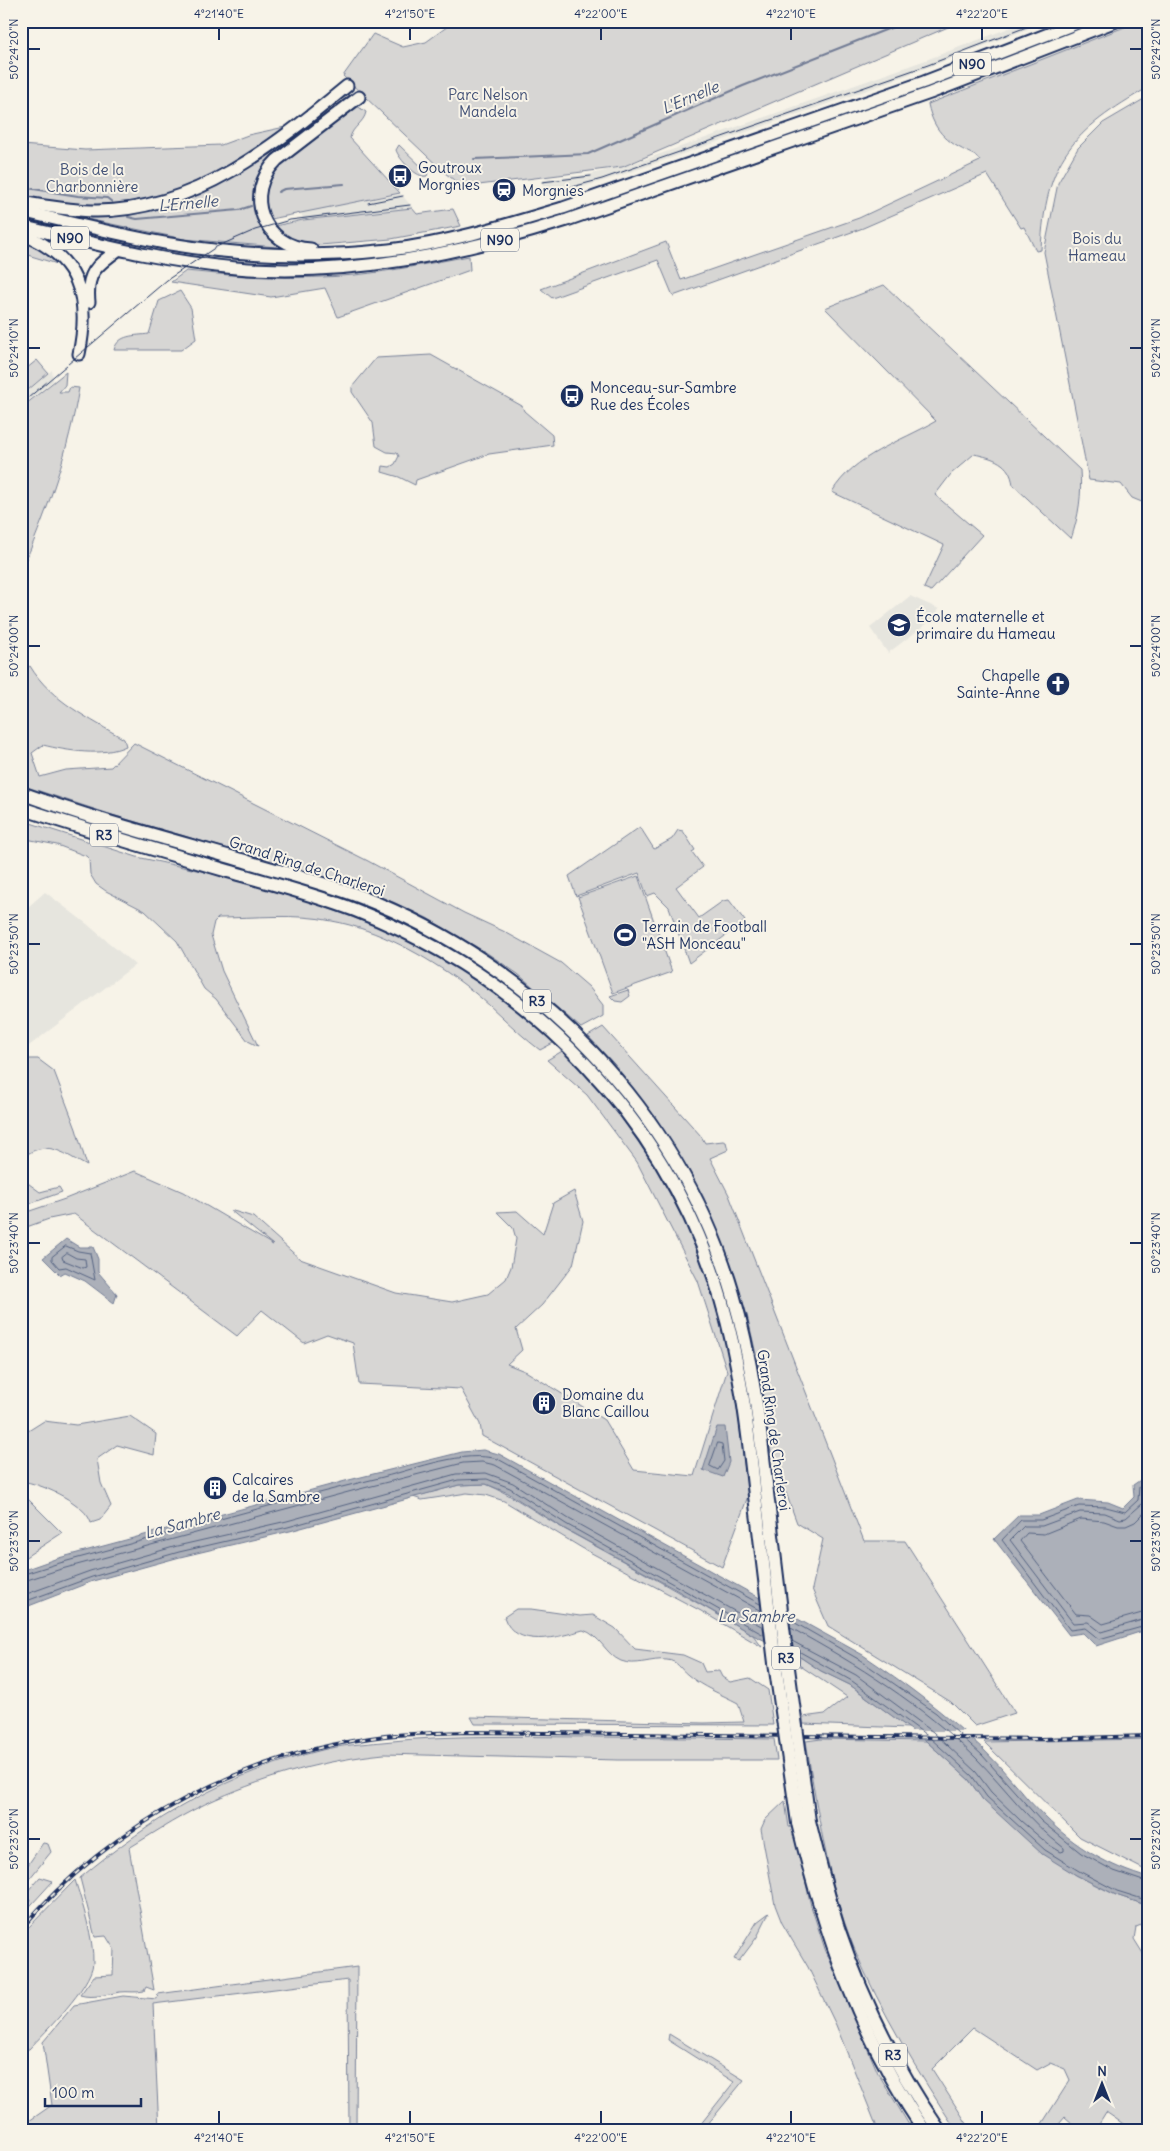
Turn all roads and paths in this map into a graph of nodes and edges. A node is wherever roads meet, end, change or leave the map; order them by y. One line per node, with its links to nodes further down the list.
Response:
1 (1082, 21): 10 (highway, N90)
2 (1116, 21): 9 (highway, N90)
3 (347, 86): 5 (highway)
4 (359, 97): 10 (highway)
5 (21, 202)
6 (21, 211): 10 (highway, N90)
7 (21, 226): 9 (highway, N90)
8 (21, 234): 9 (highway)
9 (118, 250)
10 (340, 254)
11 (21, 793): 13 (highway, Grand Ring de Charleroi / R3)
12 (21, 808): 13 (highway, Grand Ring de Charleroi / R3)
13 (761, 1494): 14 (highway, Grand Ring de Charleroi / R3, bridge)
14 (804, 1822): 15 (highway, Grand Ring de Charleroi / R3); 16 (highway, Grand Ring de Charleroi / R3)
15 (924, 2130)
16 (939, 2130)

